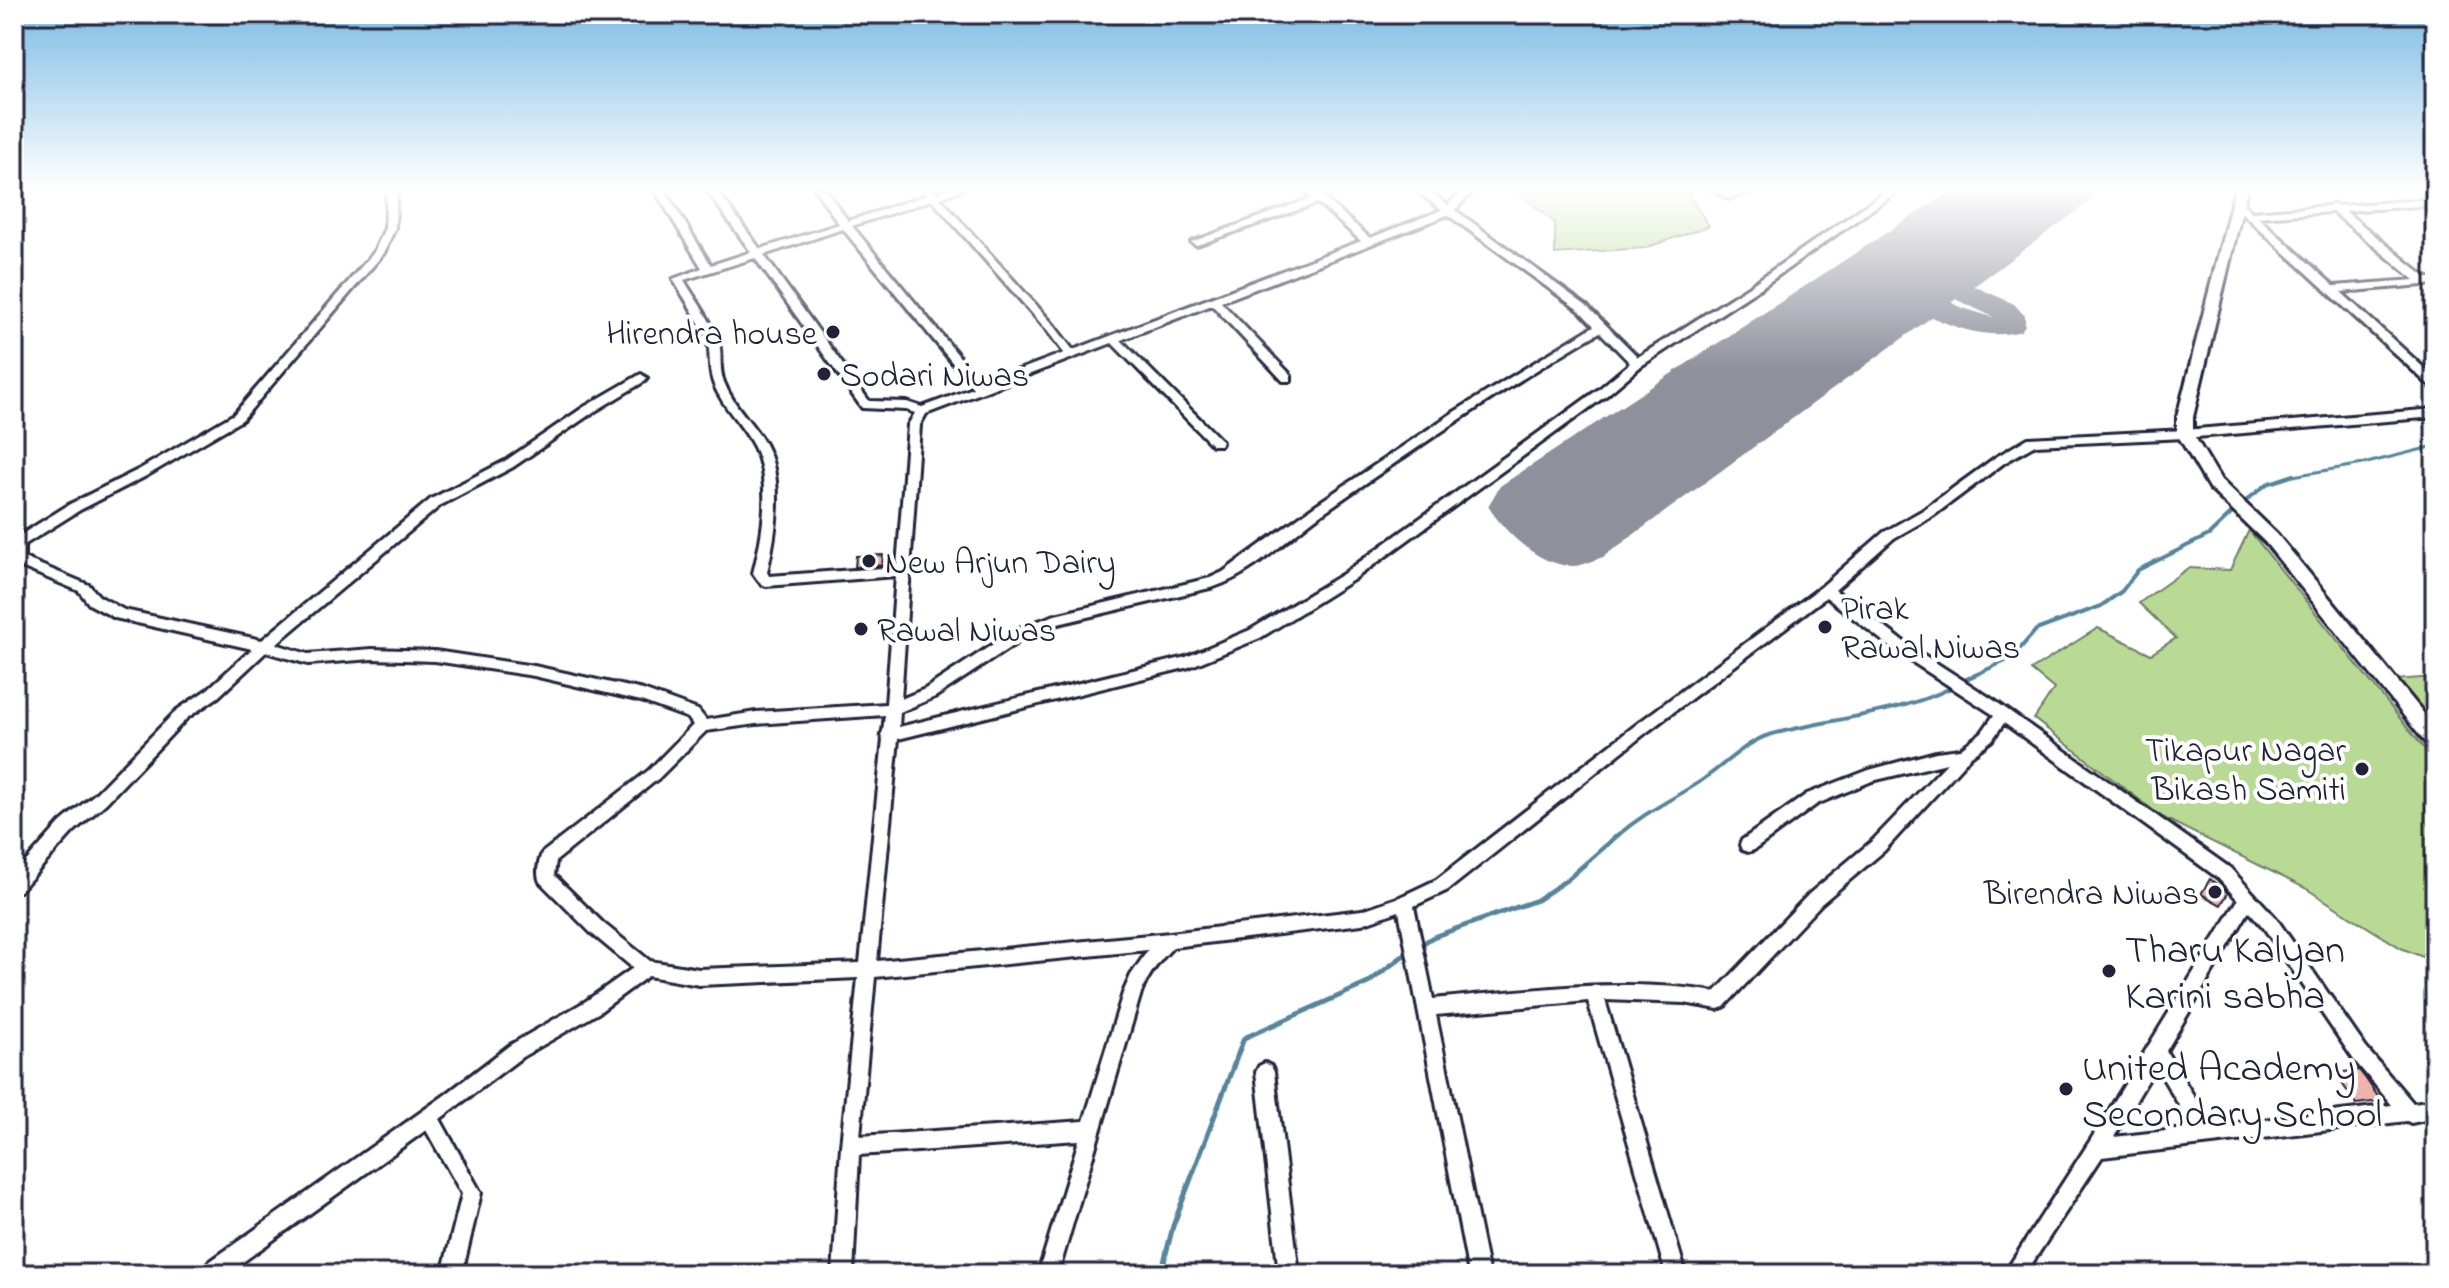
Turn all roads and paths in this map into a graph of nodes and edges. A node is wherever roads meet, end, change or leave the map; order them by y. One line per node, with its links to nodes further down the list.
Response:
1 (381, 249): 30 (street)
2 (695, 249): 14 (street)
3 (753, 249): 13 (street)
4 (772, 249): 13 (street)
5 (865, 249): 25 (street)
6 (981, 249): 20 (street)
7 (1343, 249): 17 (street)
8 (1500, 249): 18 (street)
9 (1810, 249): 21 (street)
10 (2225, 249): 28 (street)
11 (2286, 249): 16 (street)
12 (2388, 249): 15 (street)
13 (756, 254): 14 (street); 26 (street)
14 (708, 269): 31 (street)
15 (2429, 281): 16 (street)
16 (2330, 290): 24 (street)
17 (1213, 300): 19 (street); 23 (street)
18 (1601, 327): 21 (street); 34 (street)
19 (1113, 338): 20 (street); 29 (street)
20 (1071, 355): 25 (street)
21 (1637, 363): 37 (street)
22 (641, 378): 33 (street)
23 (1287, 378)
24 (2435, 384)
25 (980, 389): 26 (street)
26 (922, 411): 31 (street)
27 (2435, 413): 28 (street)
28 (2185, 434): 32 (street); 38 (street)
29 (1216, 442)
30 (15, 559): 33 (street)
31 (904, 571): 34 (street)
32 (1826, 590): 35 (street); 43 (street)
33 (264, 646): 36 (street); 41 (street)
34 (893, 709): 36 (street); 37 (street)
35 (2002, 715): 39 (street); 42 (street)
36 (702, 726): 45 (street)
37 (888, 735): 46 (street)
38 (2435, 741)
39 (1964, 754): 40 (street); 47 (street)
40 (1748, 845)
41 (14, 886)
42 (2247, 900): 49 (street); 52 (street)
43 (1405, 902): 44 (street); 48 (street)
44 (1170, 940): 46 (street); 54 (street)
45 (646, 968): 46 (street); 53 (street)
46 (865, 970): 56 (street)
47 (1595, 994): 48 (street); 64 (street)
48 (1425, 1008): 63 (street)
49 (2156, 1051): 55 (street); 57 (street)
50 (1265, 1072): 62 (street)
51 (2435, 1109): 52 (street)
52 (2411, 1114): 55 (street)
53 (429, 1117): 58 (street); 59 (street)
54 (1091, 1130): 56 (street); 61 (street)
55 (2208, 1136): 57 (street)
56 (850, 1146): 60 (street)
57 (2097, 1148): 65 (street)
58 (209, 1274)
59 (452, 1274)
60 (843, 1274)
61 (1048, 1274)
62 (1289, 1274)
63 (1479, 1274)
64 (1676, 1274)
65 (2014, 1274)

